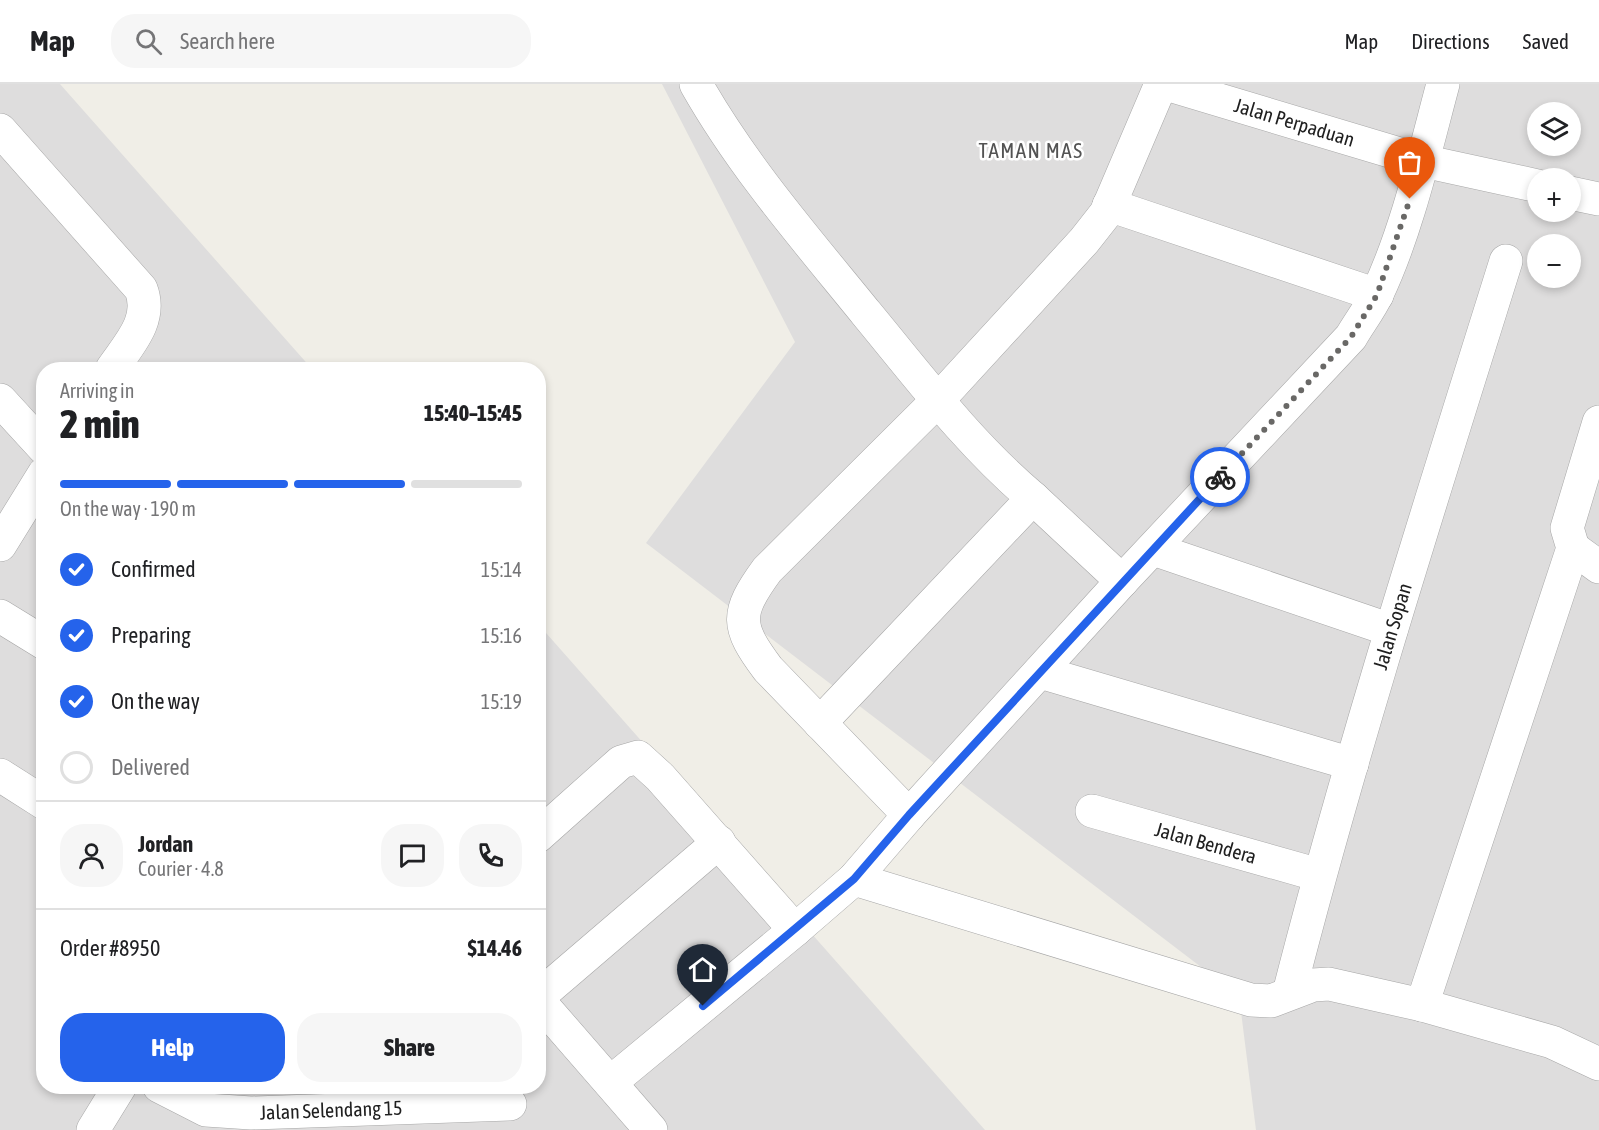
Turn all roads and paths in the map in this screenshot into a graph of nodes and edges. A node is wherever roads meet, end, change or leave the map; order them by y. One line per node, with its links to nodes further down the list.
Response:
1 (696, 84): 15 (street)
2 (1161, 84): 10 (street)
3 (1166, 84): 6 (street, Jalan Perpaduan)
4 (1443, 84): 6 (street)
5 (0, 130): 13 (street)
6 (1423, 161): 7 (street, Jalan Perpaduan); 12 (street)
7 (1527, 184)
8 (1581, 195): 9 (street)
9 (1599, 199)
10 (1109, 205): 12 (street); 15 (street)
11 (1506, 261): 26 (street, Jalan Sopan)
12 (1377, 295): 22 (street)
13 (117, 362)
14 (0, 400): 17 (street)
15 (938, 400): 19 (street); 29 (street)
16 (1599, 422): 21 (street)
17 (36, 439)
18 (36, 487): 20 (street)
19 (1034, 498): 24 (street); 29 (street)
20 (0, 545)
21 (1573, 548): 23 (street); 42 (street)
22 (1153, 549): 24 (street); 26 (street)
23 (1599, 567)
24 (1122, 581): 28 (street)
25 (0, 616): 27 (street)
26 (1391, 630): 30 (street, Jalan Sopan)
27 (36, 638)
28 (1040, 672): 30 (street); 34 (street)
29 (820, 723): 34 (street)
30 (1352, 764): 37 (street, Jalan Sopan)
31 (0, 775): 32 (street)
32 (36, 798)
33 (1092, 811): 37 (street, Jalan Bendera)
34 (909, 815): 38 (street)
35 (546, 829): 36 (street)
36 (719, 842): 39 (street); 40 (street)
37 (1319, 875): 41 (street, Jalan Sopan)
38 (854, 879): 39 (street); 41 (street)
39 (795, 930): 45 (street)
40 (546, 991)
41 (1288, 993): 42 (street)
42 (1422, 1005): 44 (street)
43 (546, 1007): 45 (street)
44 (1599, 1064)
45 (611, 1082): 50 (street)
46 (115, 1094): 49 (street)
47 (175, 1094): 48 (street, Jalan Selendang 15)
48 (510, 1104)
49 (93, 1130)
50 (651, 1130)

